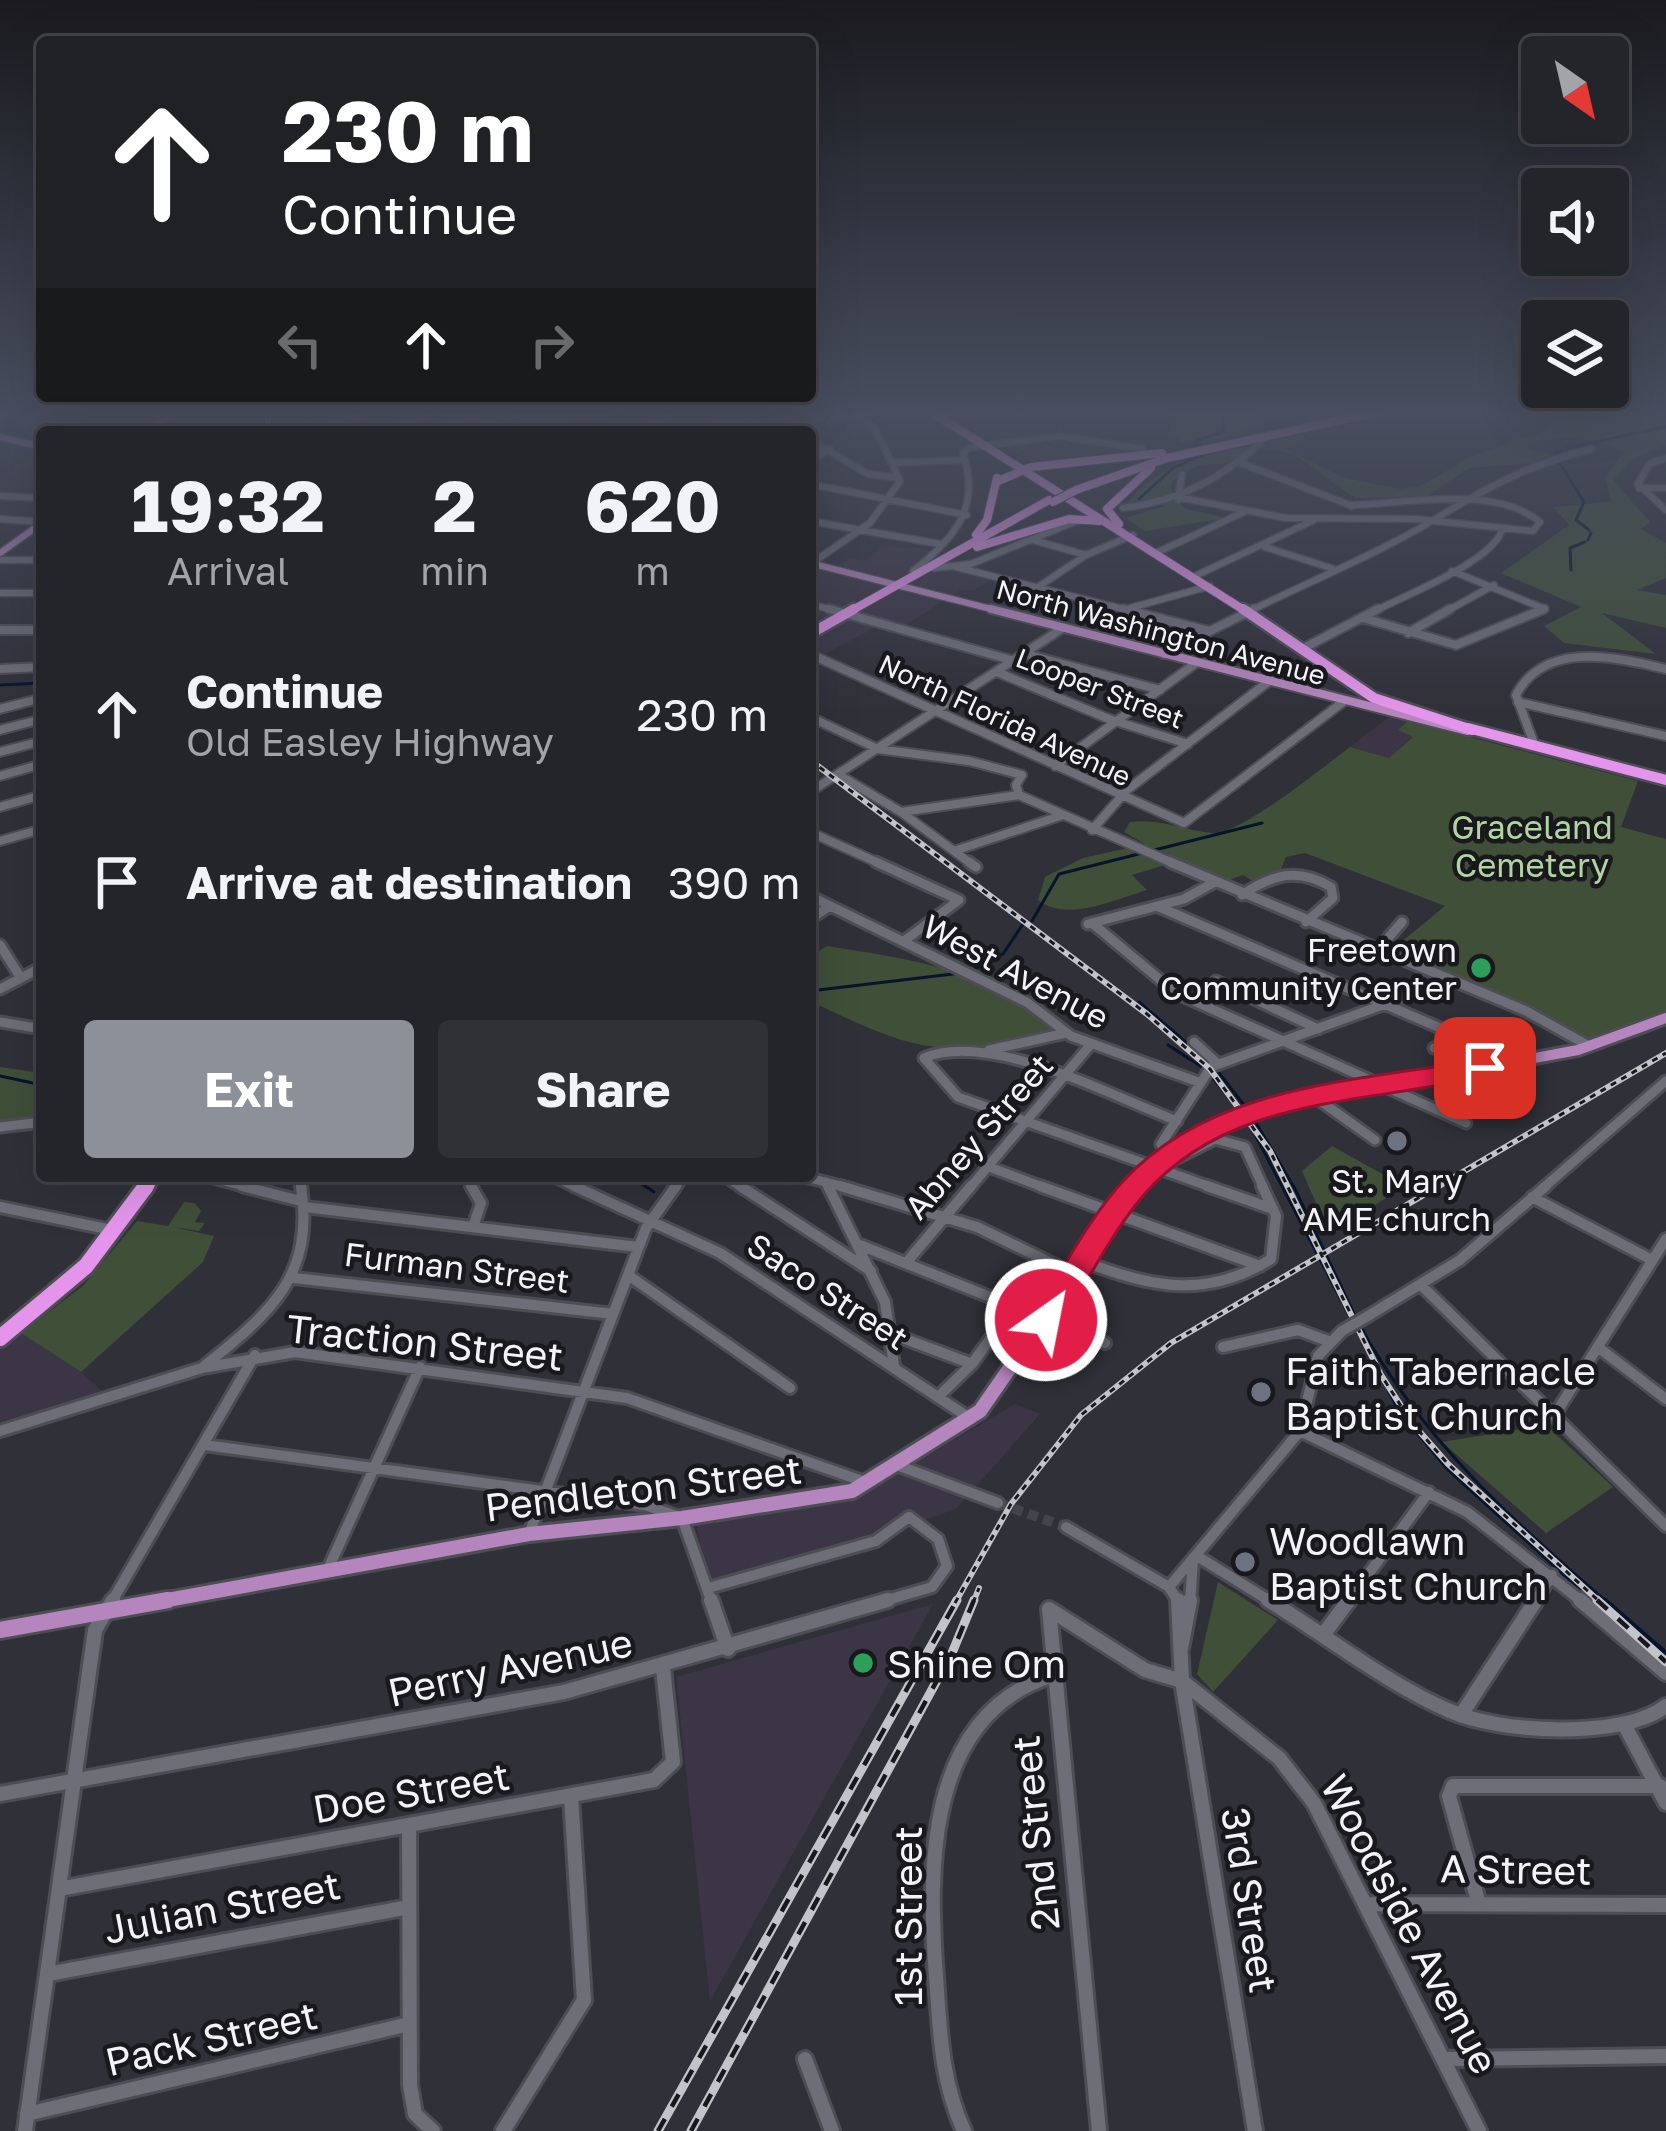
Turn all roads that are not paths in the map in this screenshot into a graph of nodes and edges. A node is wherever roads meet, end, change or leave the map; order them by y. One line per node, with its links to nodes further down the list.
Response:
1 (881, 512): 24 (street)
2 (951, 512): 13 (street)
3 (988, 512): 34 (highway)
4 (1032, 512): 34 (highway, bridge)
5 (1084, 512): 26 (highway)
6 (1094, 512): 21 (highway)
7 (1108, 512): 25 (highway)
8 (1243, 512): 29 (street)
9 (1248, 512): 17 (street)
10 (1359, 512): 14 (street)
11 (1440, 512): 18 (street)
12 (1533, 512): 23 (street)
13 (968, 515): 27 (street)
14 (1365, 518): 17 (street); 18 (street)
15 (0, 520): 20 (street)
16 (1079, 520): 26 (street)
17 (1314, 520): 28 (street)
18 (1431, 520): 23 (street); 36 (street)
19 (816, 522): 24 (street)
20 (36, 524)
21 (1117, 526): 25 (highway); 26 (highway)
22 (36, 528): 31 (main road)
23 (1502, 529): 38 (street)
24 (861, 532): 27 (street); 33 (street)
25 (1130, 534): 29 (highway); 30 (street)
26 (1029, 535): 30 (street); 34 (highway)
27 (940, 544): 37 (street)
28 (1263, 546): 36 (street); 39 (street)
29 (1158, 551): 39 (highway)
30 (1086, 555): 43 (street)
31 (0, 556): 32 (street)
32 (36, 559)
33 (816, 560)
34 (952, 560): 40 (highway); 43 (street)
35 (816, 564): 40 (main road, North Washington Avenue)
36 (1334, 568): 48 (street)
37 (913, 571)
38 (1452, 571): 41 (street); 50 (street)
39 (1195, 576): 42 (highway)
40 (899, 585): 49 (highway); 51 (main road, North Washington Avenue)
41 (1494, 585): 56 (street); 56 (street)
42 (1210, 586): 47 (street); 48 (highway)
43 (1036, 588): 47 (street)
44 (0, 593): 45 (street)
45 (36, 593)
46 (816, 606): 49 (street)
47 (1124, 609): 55 (street)
48 (1248, 612): 55 (street); 57 (highway)
49 (847, 614): 54 (highway); 61 (street)
50 (1363, 618): 56 (street); 57 (street)
51 (1063, 628): 58 (street); 59 (main road, North Washington Avenue)
52 (0, 629): 53 (street)
53 (36, 630)
54 (816, 631)
55 (1209, 632): 59 (street)
56 (1408, 634)
57 (1302, 649): 69 (highway)
58 (1026, 654): 61 (street); 68 (street)
59 (1164, 654): 62 (main road, North Washington Avenue)
60 (816, 657): 76 (street, North Florida Avenue)
61 (1015, 661): 66 (street)
62 (1196, 663): 67 (main road, North Washington Avenue); 68 (street)
63 (36, 667): 64 (street)
64 (0, 669)
65 (1666, 669): 73 (street)
66 (998, 672): 76 (street); 80 (street, Looper Street)
67 (1268, 682): 71 (main road, North Washington Avenue); 85 (street)
68 (1160, 690): 80 (street)
69 (1369, 692): 72 (highway); 82 (highway)
70 (36, 700): 75 (street)
71 (1343, 701): 74 (main road, North Washington Avenue); 82 (main road, North Washington Avenue); 100 (street, North Florida Avenue)
72 (1380, 701): 74 (highway); 77 (highway)
73 (1518, 702): 83 (street); 86 (street)
74 (1366, 706): 77 (main road, North Washington Avenue)
75 (0, 709)
76 (937, 711): 87 (street); 89 (street, North Florida Avenue)
77 (1403, 711): 82 (highway)
78 (816, 720): 87 (street)
79 (36, 721): 81 (street)
80 (1118, 721): 85 (street, Looper Street); 91 (street)
81 (0, 730)
82 (1469, 731): 86 (highway)
83 (1666, 736)
84 (36, 742): 88 (street)
85 (1188, 743): 100 (street)
86 (1535, 746): 95 (highway)
87 (878, 749): 92 (street); 93 (street)
88 (0, 752)
89 (1045, 761): 91 (street, North Florida Avenue); 93 (street)
90 (36, 766): 94 (street)
91 (1055, 766): 100 (street, North Florida Avenue)
92 (839, 775): 97 (street); 103 (street)
93 (1022, 775): 99 (street)
94 (0, 776)
95 (1666, 780)
96 (816, 784): 97 (street)
97 (820, 786): 98 (street)
98 (816, 788)
99 (1019, 795): 103 (street); 104 (street)
100 (1122, 796): 105 (street)
101 (36, 797): 102 (street)
102 (0, 807)
103 (901, 812): 109 (street)
104 (1060, 816): 105 (street); 109 (street)
105 (1091, 830): 111 (street)
106 (36, 831): 108 (street)
107 (816, 835): 119 (street)
108 (0, 841)
109 (954, 851): 110 (street)
110 (976, 867)
111 (1213, 883): 112 (street); 115 (street)
112 (1242, 895): 117 (street); 117 (street)
113 (816, 899): 114 (street, West Avenue)
114 (830, 906): 116 (street); 119 (street, West Avenue)
115 (1159, 907): 127 (street); 134 (street)
116 (816, 915)
117 (1306, 922): 121 (street)
118 (1402, 922): 121 (street)
119 (903, 941): 132 (street, West Avenue)
120 (0, 945): 123 (street)
121 (1377, 951): 125 (street)
122 (36, 969): 123 (street)
123 (19, 975): 126 (street)
124 (1216, 981): 131 (street)
125 (1450, 981): 127 (street); 137 (street)
126 (0, 989)
127 (1389, 1006): 131 (street); 133 (street)
128 (1666, 1018): 137 (main road, Pendleton Street)
129 (0, 1022): 130 (street)
130 (36, 1029)
131 (1318, 1029): 134 (street)
132 (1066, 1033): 136 (street, West Avenue); 139 (street)
133 (1465, 1038): 138 (street); 140 (street)
134 (1286, 1040): 141 (street); 145 (street)
135 (1194, 1042): 141 (street)
136 (1091, 1045): 142 (street, Abney Street); 144 (street, West Avenue)
137 (1588, 1046): 140 (main road, Pendleton Street)
138 (1434, 1048)
139 (989, 1050): 142 (street); 149 (street)
140 (1519, 1062): 145 (main road, Pendleton Street)
141 (1214, 1066): 144 (street)
142 (1063, 1081): 147 (street); 149 (street, Abney Street)
143 (1666, 1081): 165 (street)
144 (1201, 1083): 147 (street)
145 (1383, 1086): 146 (main road, Pendleton Street); 150 (street)
146 (1316, 1098): 152 (street); 153 (main road, Pendleton Street, bridge)
147 (1177, 1121): 153 (street)
148 (36, 1122): 151 (street)
149 (1030, 1123): 154 (street); 155 (street, Abney Street)
150 (1466, 1123)
151 (0, 1125)
152 (1375, 1140)
153 (1168, 1155): 154 (main road, Pendleton Street)
154 (1152, 1167): 168 (street); 168 (street); 169 (main road, Pendleton Street)
155 (992, 1168): 169 (street); 170 (street, Abney Street)
156 (816, 1180): 164 (street)
157 (148, 1182): 173 (highway)
158 (227, 1182): 166 (street)
159 (301, 1182): 166 (street)
160 (470, 1182): 172 (street)
161 (566, 1182): 171 (street, Saco Street)
162 (679, 1182): 171 (street)
163 (734, 1182): 181 (street)
164 (826, 1182): 170 (street); 175 (street)
165 (1532, 1197): 177 (street); 184 (street)
166 (303, 1204): 172 (street); 183 (street)
167 (0, 1207): 173 (street)
168 (1273, 1209): 179 (street)
169 (1117, 1214): 179 (street); 180 (main road, Pendleton Street)
170 (948, 1215): 178 (street, Abney Street); 180 (street)
171 (649, 1222): 176 (street); 196 (street, Saco Street)
172 (473, 1227): 176 (street)
173 (117, 1231): 189 (highway)
174 (1666, 1239): 177 (street)
175 (860, 1245): 178 (street); 181 (street)
176 (638, 1247): 182 (street)
177 (1652, 1260): 193 (street)
178 (906, 1263): 185 (street)
179 (1260, 1266): 180 (street)
180 (1080, 1268): 187 (main road, Pendleton Street)
181 (872, 1271): 188 (street)
182 (628, 1275): 186 (street); 199 (street)
183 (294, 1278): 186 (street, Furman Street); 198 (street)
184 (1423, 1287): 190 (street, bridge); 203 (street)
185 (1013, 1307): 187 (street); 195 (street)
186 (613, 1314): 200 (street)
187 (1046, 1320): 191 (street); 204 (main road, Pendleton Street)
188 (892, 1334): 195 (street); 196 (street)
189 (0, 1338)
190 (1328, 1341): 192 (street); 206 (street)
191 (1105, 1343)
192 (1222, 1347)
193 (1599, 1348): 202 (street); 203 (street)
194 (255, 1355): 197 (street, Traction Street); 198 (street, Traction Street); 207 (street)
195 (972, 1364): 201 (street)
196 (895, 1366): 201 (street, Saco Street)
197 (420, 1367): 200 (street, Traction Street); 209 (street)
198 (202, 1368): 205 (street, Traction Street)
199 (790, 1388)
200 (584, 1390): 210 (street, Traction Street); 212 (street)
201 (939, 1396): 204 (street, Saco Street)
202 (1666, 1399)
203 (1554, 1416): 217 (street)
204 (971, 1419): 208 (main road, Pendleton Street)
205 (0, 1431)
206 (1300, 1431): 213 (street); 220 (street)
207 (205, 1445): 209 (street); 225 (street)
208 (897, 1465): 211 (main road, Pendleton Street); 215 (street)
209 (374, 1468): 212 (street); 221 (street)
210 (840, 1474): 211 (street, Traction Street); 214 (street)
211 (866, 1482): 214 (main road, Pendleton Street)
212 (545, 1491): 216 (street); 219 (street)
213 (1429, 1492): 222 (street); 227 (street)
214 (842, 1494): 216 (main road, Pendleton Street)
215 (998, 1503)
216 (682, 1518): 219 (main road, Pendleton Street); 224 (street)
217 (1666, 1526)
218 (1066, 1527): 223 (street)
219 (530, 1534): 221 (main road, Pendleton Street)
220 (1195, 1559): 223 (street); 227 (street); 229 (street)
221 (328, 1569): 225 (main road, Pendleton Street)
222 (1552, 1575): 231 (street); 235 (street)
223 (1169, 1587): 229 (street)
224 (708, 1588): 228 (street); 228 (street, Perry Avenue)
225 (104, 1609): 226 (main road, Pendleton Street); 237 (street)
226 (0, 1630)
227 (1323, 1635): 235 (street)
228 (728, 1649): 230 (street, Perry Avenue)
229 (1177, 1659): 233 (street)
230 (663, 1668): 237 (street, Perry Avenue); 240 (street, Doe Street)
231 (1666, 1673)
232 (1053, 1675): 233 (street, 2nd Street); 257 (street, 1st Street); 258 (street, 2nd Street)
233 (1182, 1681): 245 (street, Woodside Avenue); 259 (street, 3rd Street)
234 (1666, 1706): 236 (street)
235 (1461, 1715): 236 (street)
236 (1626, 1729): 238 (street)
237 (75, 1780): 239 (street, Perry Avenue); 243 (street)
238 (1660, 1786): 241 (street); 244 (street)
239 (0, 1794)
240 (571, 1797): 242 (street, Doe Street); 255 (street)
241 (1666, 1803)
242 (409, 1827): 243 (street, Doe Street); 247 (street)
243 (58, 1888): 248 (street)
244 (1478, 1901): 245 (street, A Street); 246 (street, A Street)
245 (1366, 1904): 251 (street, Woodside Avenue)
246 (1666, 1905)
247 (409, 1907): 248 (street, Julian Street); 249 (street)
248 (48, 1974): 253 (street)
249 (409, 2024): 253 (street, Pack Street); 254 (street)
250 (1666, 2056): 251 (street)
251 (1445, 2059): 260 (street, Woodside Avenue)
252 (806, 2060): 256 (street)
253 (26, 2122)
254 (433, 2131)
255 (503, 2131)
256 (832, 2131)
257 (964, 2131)
258 (1100, 2131)
259 (1255, 2131)
260 (1479, 2131)

